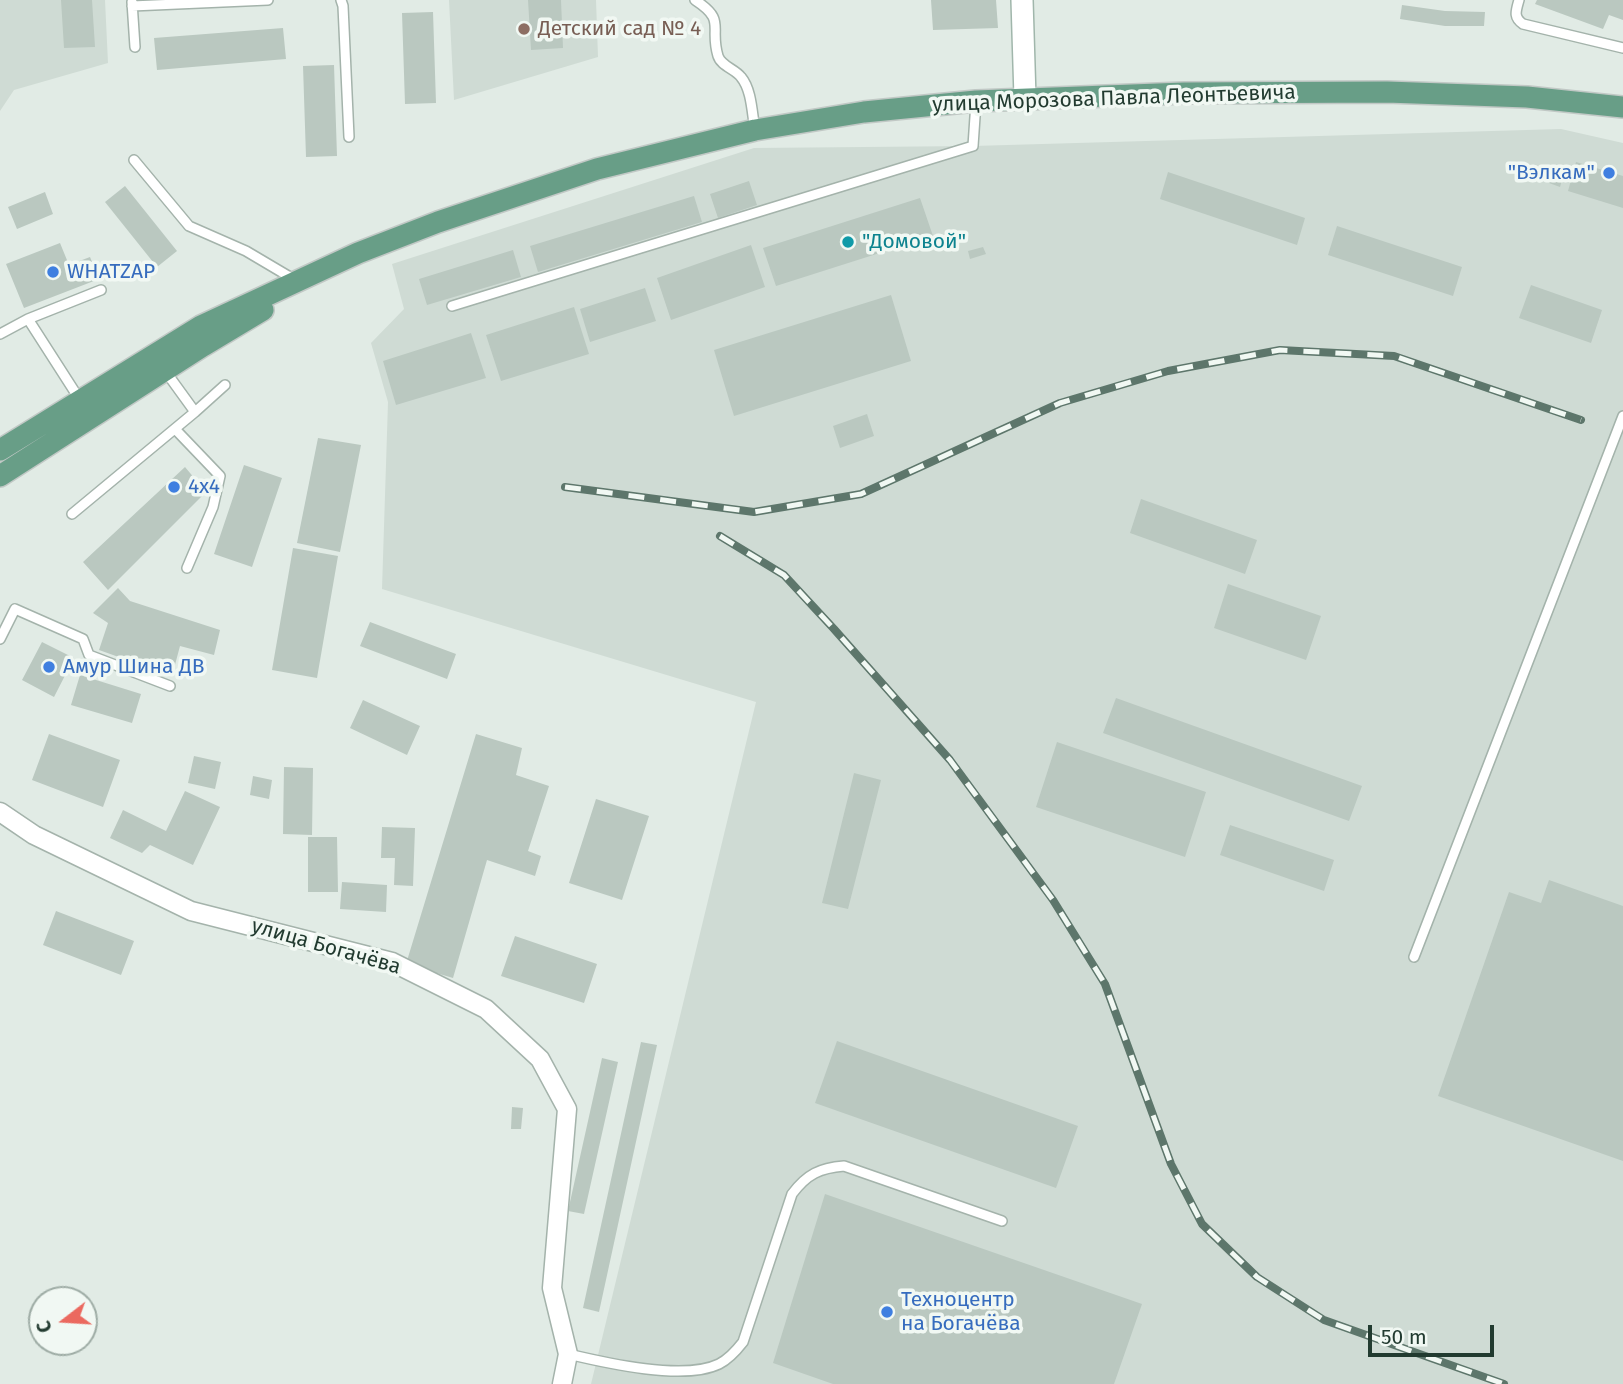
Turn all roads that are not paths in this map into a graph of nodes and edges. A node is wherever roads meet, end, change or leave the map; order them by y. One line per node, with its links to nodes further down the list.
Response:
1 (268, 0): 6 (lane)
2 (341, 0): 13 (lane)
3 (695, 0): 12 (lane)
4 (1022, 0): 9 (street)
5 (1519, 0): 8 (lane)
6 (132, 3): 7 (lane)
7 (135, 47)
8 (1623, 48)
9 (1025, 98): 10 (main road, улица Морозова Павла Леонтьевича); 11 (main road, улица Морозова Павла Леонтьевича)
10 (976, 101): 12 (main road, улица Морозова Павла Леонтьевича); 17 (lane)
11 (1623, 107)
12 (755, 130): 15 (main road, улица Морозова Павла Леонтьевича)
13 (349, 137)
14 (134, 160): 15 (lane)
15 (296, 281): 20 (main road, улица Морозова Павла Леонтьевича); 22 (main road, улица Морозова Павла Леонтьевича)
16 (102, 290): 18 (lane)
17 (452, 306)
18 (28, 319): 19 (lane); 22 (lane)
19 (0, 334)
20 (165, 370): 23 (lane); 27 (main road, улица Морозова Павла Леонтьевича)
21 (225, 385): 23 (lane)
22 (80, 400): 26 (main road, улица Морозова Павла Леонтьевича)
23 (195, 412): 25 (lane)
24 (1623, 416): 33 (lane)
25 (175, 429): 28 (lane); 29 (lane)
26 (0, 450)
27 (0, 476)
28 (72, 514)
29 (187, 568)
30 (0, 639): 31 (lane)
31 (170, 686)
32 (0, 812): 35 (street, улица Богачёва)
33 (1414, 957)
34 (1002, 1221): 35 (lane)
35 (568, 1354): 36 (street)
36 (562, 1384)

